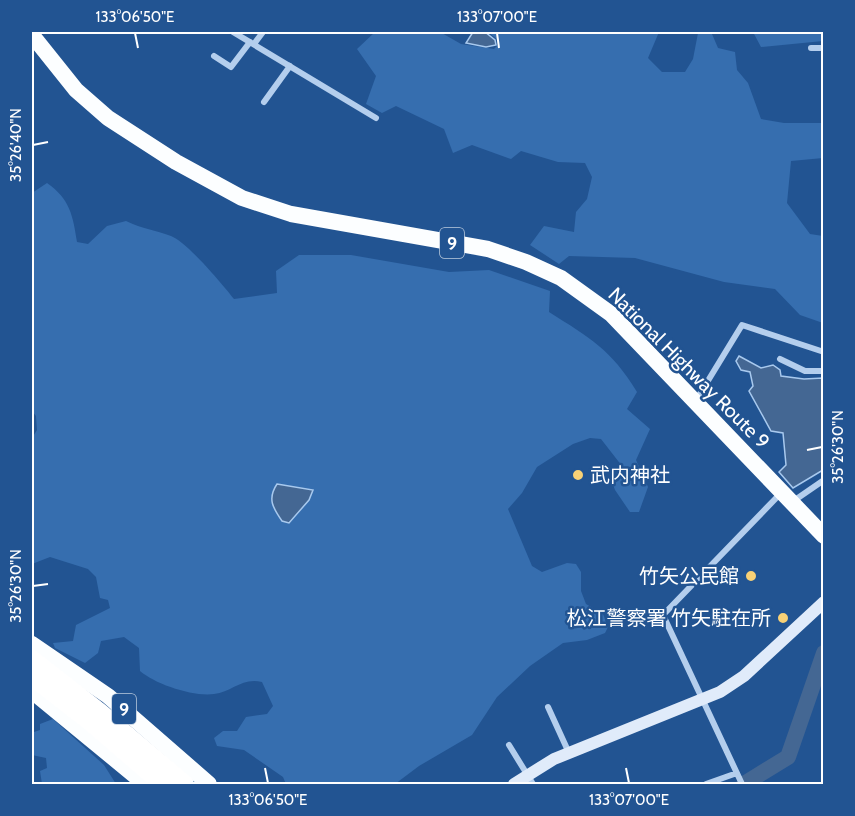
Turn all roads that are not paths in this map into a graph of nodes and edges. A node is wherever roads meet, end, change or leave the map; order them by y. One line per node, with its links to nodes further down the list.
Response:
1 (233, 32): 4 (street)
2 (263, 32): 4 (street)
3 (32, 34): 14 (highway, National Highway Route 9 / 9)
4 (252, 43): 7 (street); 8 (street)
5 (811, 48): 6 (street)
6 (824, 48)
7 (214, 56)
8 (290, 66): 9 (street); 10 (street)
9 (264, 102)
10 (375, 118)
11 (824, 352): 14 (street)
12 (780, 359): 13 (street)
13 (824, 371)
14 (694, 403): 16 (highway, National Highway Route 9 / 9)
15 (824, 480): 16 (street)
16 (786, 498): 17 (highway, National Highway Route 9 / 9); 23 (street)
17 (824, 536)
18 (824, 602): 23 (main road)
19 (32, 644): 32 (highway, 9)
20 (32, 659): 31 (highway)
21 (32, 677): 30 (highway)
22 (32, 691): 29 (highway, 9)
23 (702, 700): 26 (main road); 27 (street)
24 (548, 706): 26 (street)
25 (509, 745): 28 (street)
26 (569, 753): 28 (main road)
27 (737, 773): 34 (street); 35 (street)
28 (530, 780): 33 (main road)
29 (145, 784)
30 (162, 784)
31 (185, 784)
32 (209, 784)
33 (514, 784)
34 (706, 784)
35 (742, 784)

